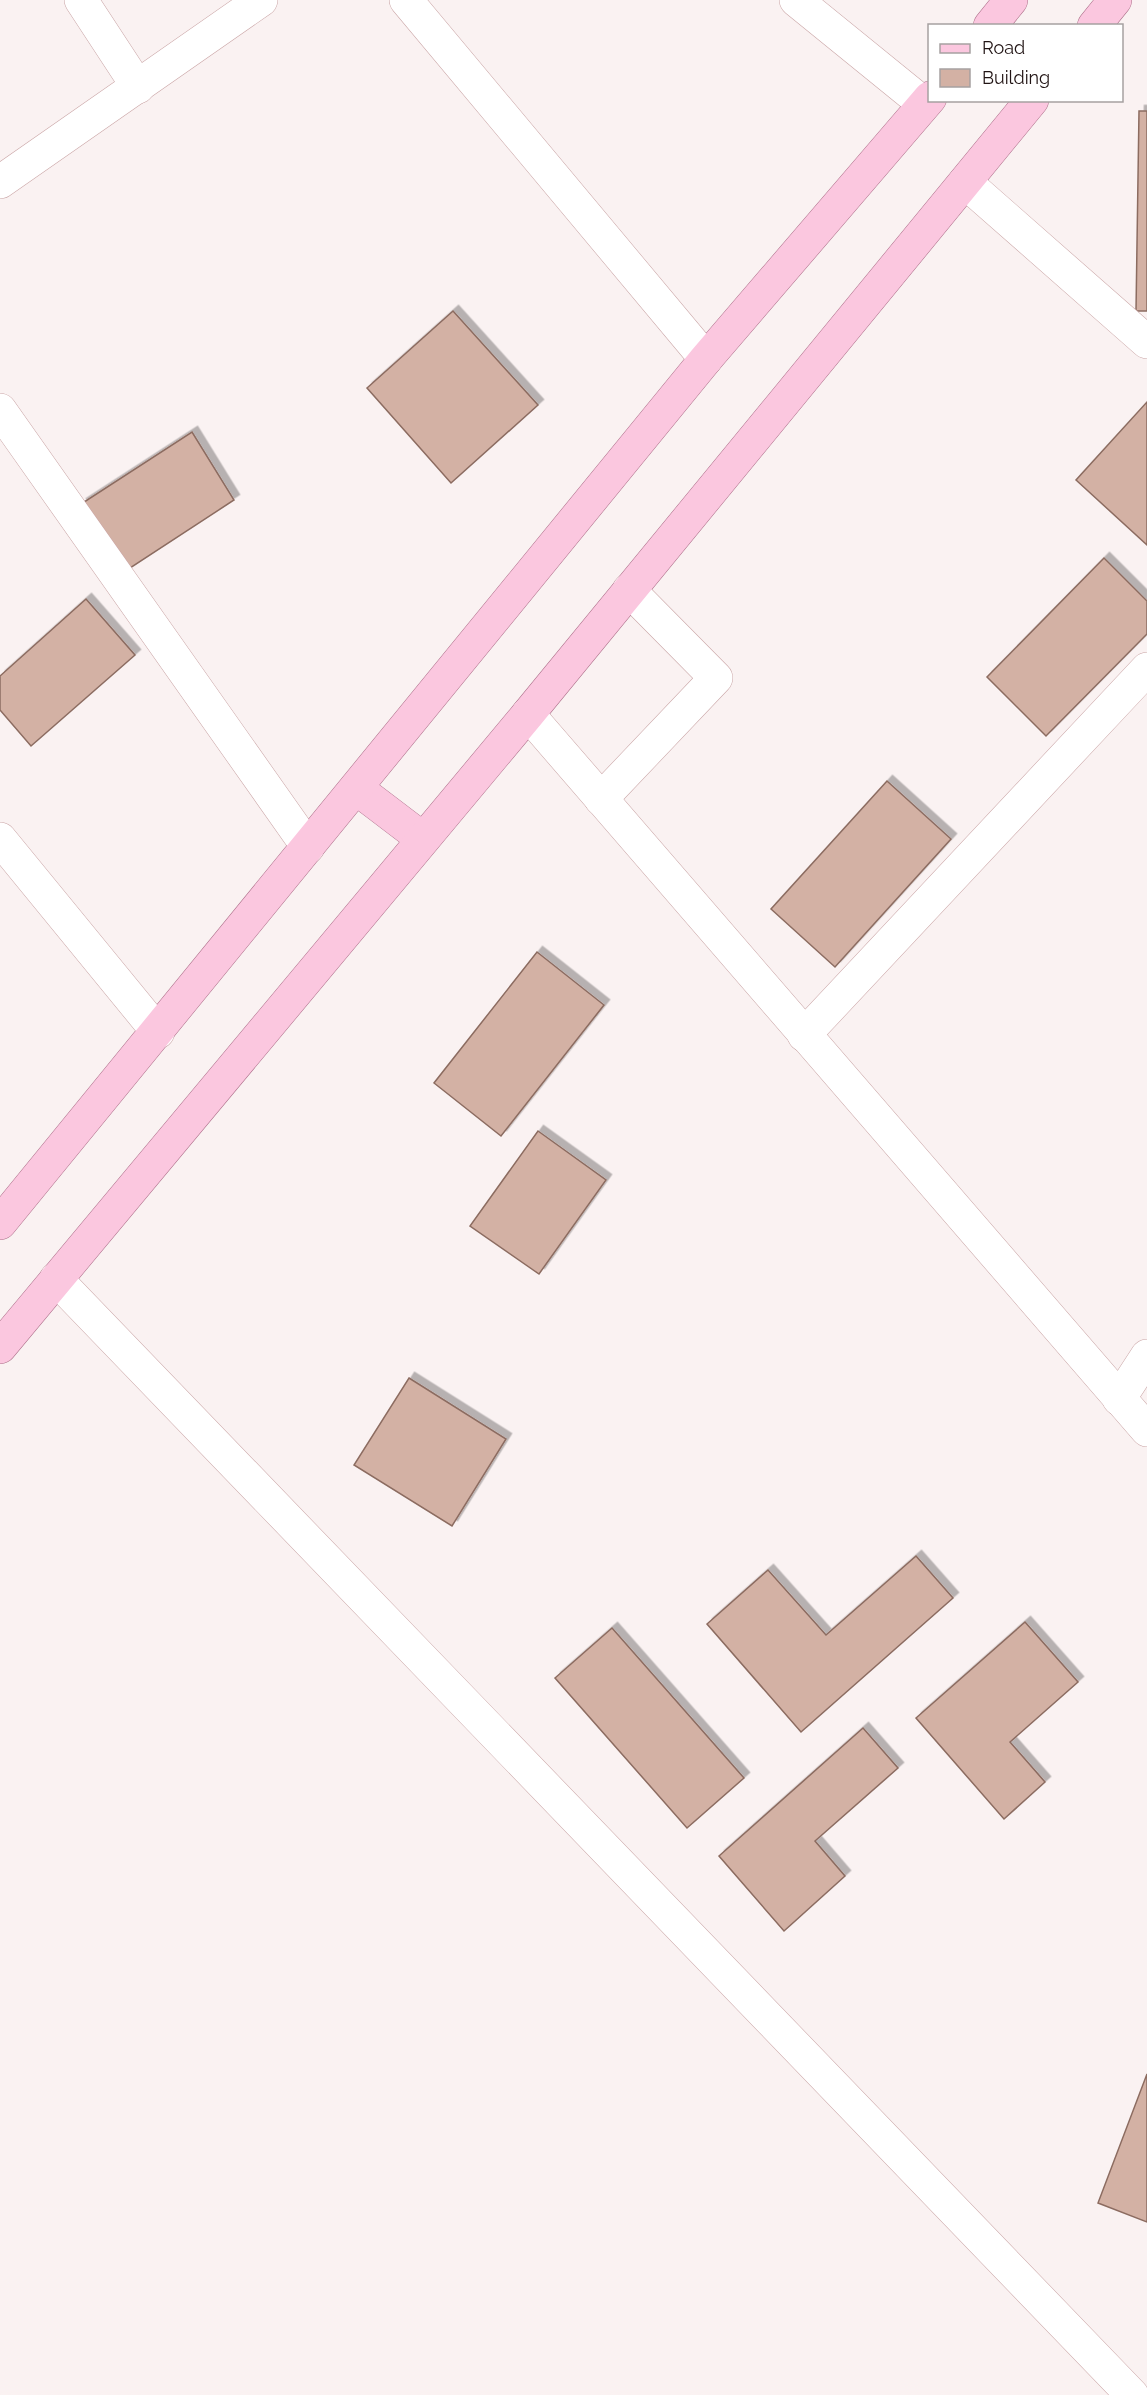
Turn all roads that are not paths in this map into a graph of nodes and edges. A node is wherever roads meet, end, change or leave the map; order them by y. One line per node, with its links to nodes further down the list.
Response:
1 (81, 0): 9 (street)
2 (261, 0): 9 (street)
3 (405, 0): 15 (street)
4 (796, 0): 10 (street)
5 (1011, 0): 7 (main road)
6 (1115, 0): 8 (main road)
7 (992, 24)
8 (1096, 24)
9 (138, 87): 12 (street)
10 (927, 101): 15 (main road)
11 (1030, 102): 13 (main road)
12 (0, 182)
13 (965, 182): 14 (street); 17 (main road)
14 (1147, 342)
15 (706, 359): 20 (main road)
16 (0, 410): 24 (street)
17 (629, 590): 19 (main road); 21 (street)
18 (1147, 669): 26 (street)
19 (528, 714): 21 (street); 23 (main road)
20 (356, 788): 23 (main road); 24 (main road)
21 (601, 799): 26 (street)
22 (0, 839): 25 (street)
23 (423, 839): 28 (main road)
24 (308, 847): 25 (main road)
25 (158, 1032): 27 (main road)
26 (804, 1035): 31 (street)
27 (0, 1223)
28 (56, 1279): 29 (main road); 33 (street)
29 (0, 1347)
30 (1147, 1356): 31 (street)
31 (1119, 1399): 32 (street)
32 (1147, 1430)
33 (1132, 2395)

